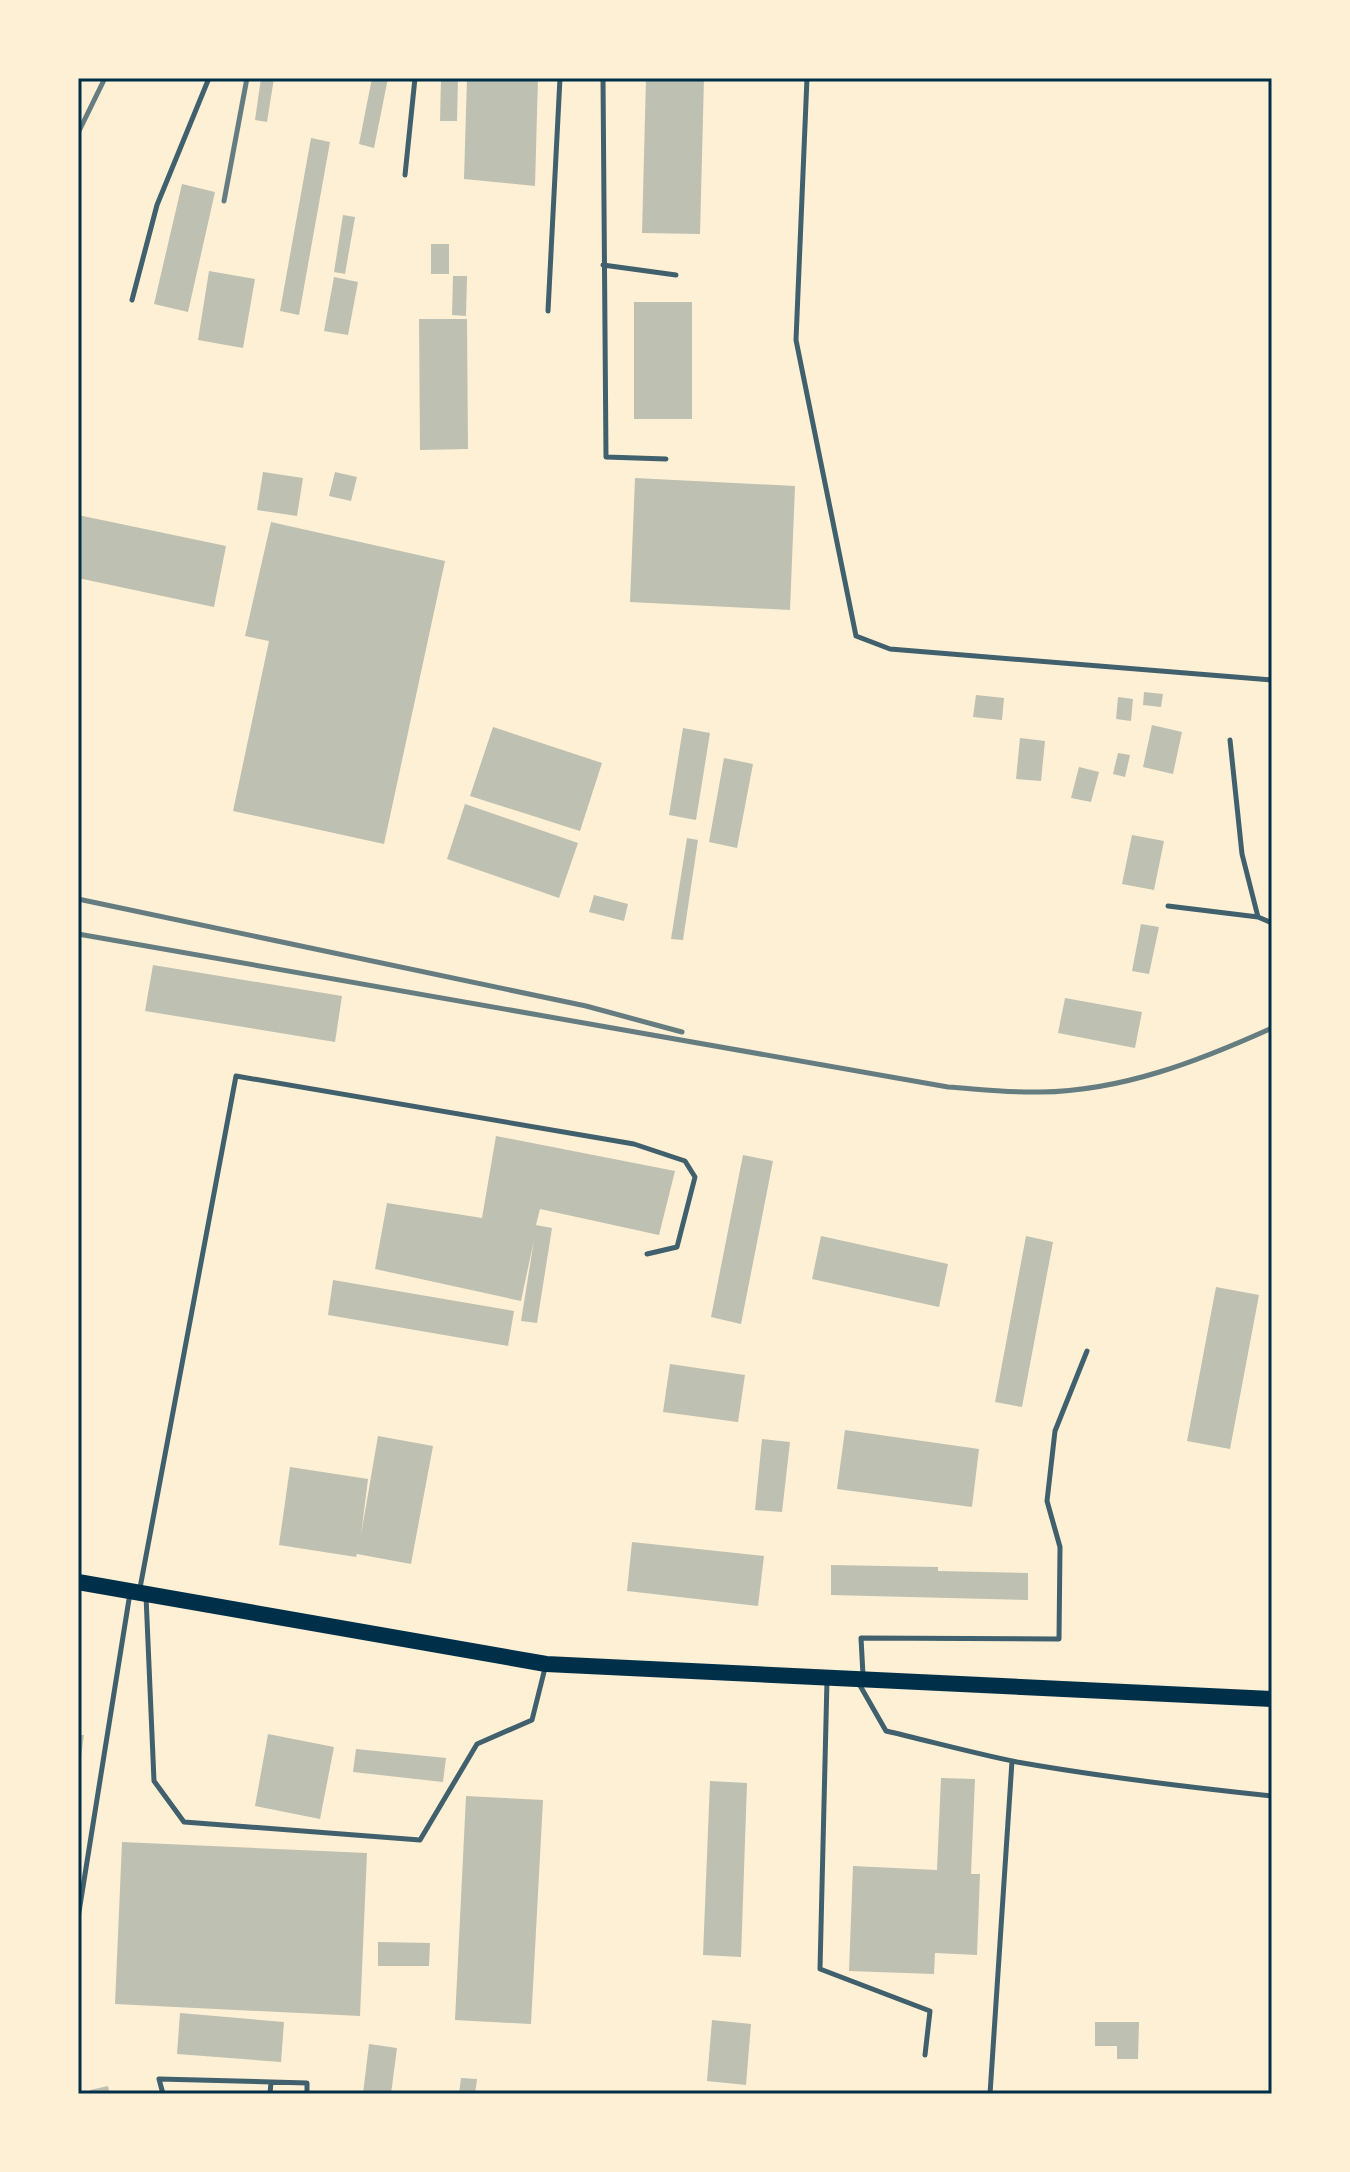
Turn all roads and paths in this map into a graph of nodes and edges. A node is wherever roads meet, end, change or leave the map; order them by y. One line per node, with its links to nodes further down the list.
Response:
1 (209, 78): 9 (lane)
2 (415, 78): 6 (lane)
3 (560, 78): 10 (lane)
4 (603, 78): 7 (lane)
5 (807, 78): 12 (lane)
6 (405, 175)
7 (603, 265): 8 (lane); 11 (lane)
8 (676, 275)
9 (132, 300)
10 (548, 311)
11 (666, 459)
12 (1272, 680)
13 (1230, 740): 15 (lane)
14 (1168, 906): 15 (lane)
15 (1258, 917): 16 (lane)
16 (1272, 923)
17 (647, 1254): 20 (lane)
18 (1087, 1351): 23 (lane)
19 (78, 1582): 20 (main road)
20 (138, 1593): 21 (main road); 21 (lane); 27 (lane)
21 (546, 1664): 22 (main road)
22 (827, 1679): 23 (main road); 28 (lane)
23 (860, 1680): 24 (main road); 25 (lane)
24 (1272, 1699)
25 (1012, 1761): 26 (lane); 33 (lane)
26 (1272, 1796)
27 (78, 1918)
28 (925, 2055)
29 (271, 2082): 30 (lane); 31 (lane); 32 (lane)
30 (163, 2094)
31 (270, 2094)
32 (307, 2094)
33 (990, 2094)

